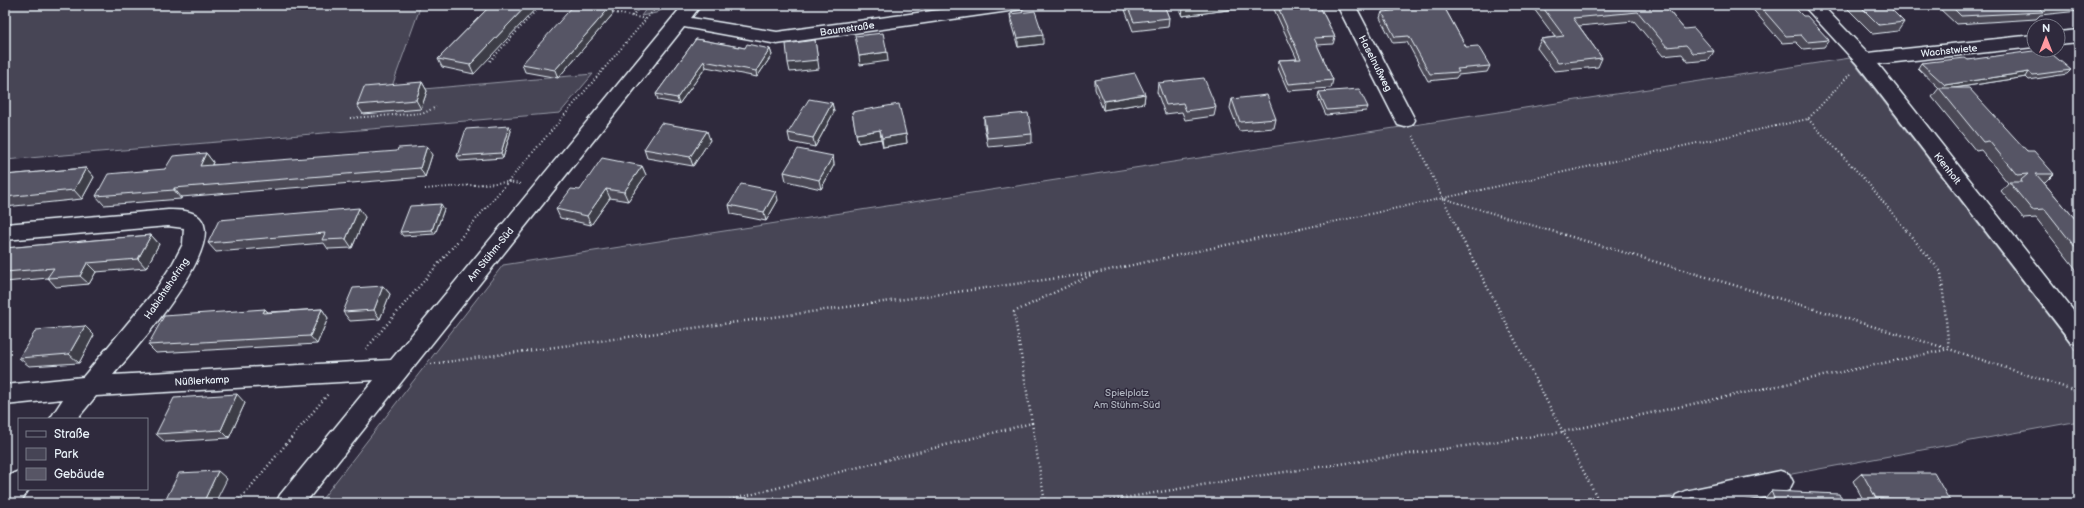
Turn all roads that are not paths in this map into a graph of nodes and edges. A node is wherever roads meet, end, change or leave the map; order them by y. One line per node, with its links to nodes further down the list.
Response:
1 (1016, 5): 4 (street, Baumstraße)
2 (1346, 5): 9 (street, Haselnußweg)
3 (1812, 5): 8 (street, Kienholt)
4 (685, 13): 12 (street, Am Stühm-Süd)
5 (2079, 36): 6 (street)
6 (2066, 37)
7 (2026, 42): 8 (street, Wachstwiete)
8 (1864, 60): 11 (street, Kienholt)
9 (1405, 120)
10 (5, 232): 13 (street, Habichtshofring)
11 (2079, 335)
12 (399, 369): 13 (street, Nüßlerkamp); 19 (street, Am Stühm-Süd)
13 (90, 386): 14 (street, Nüßlerkamp); 15 (street, Habichtshofring)
14 (5, 395)
15 (63, 418)
16 (1780, 482): 20 (street)
17 (18, 484): 18 (street)
18 (6, 503)
19 (289, 503)
20 (1685, 503)

